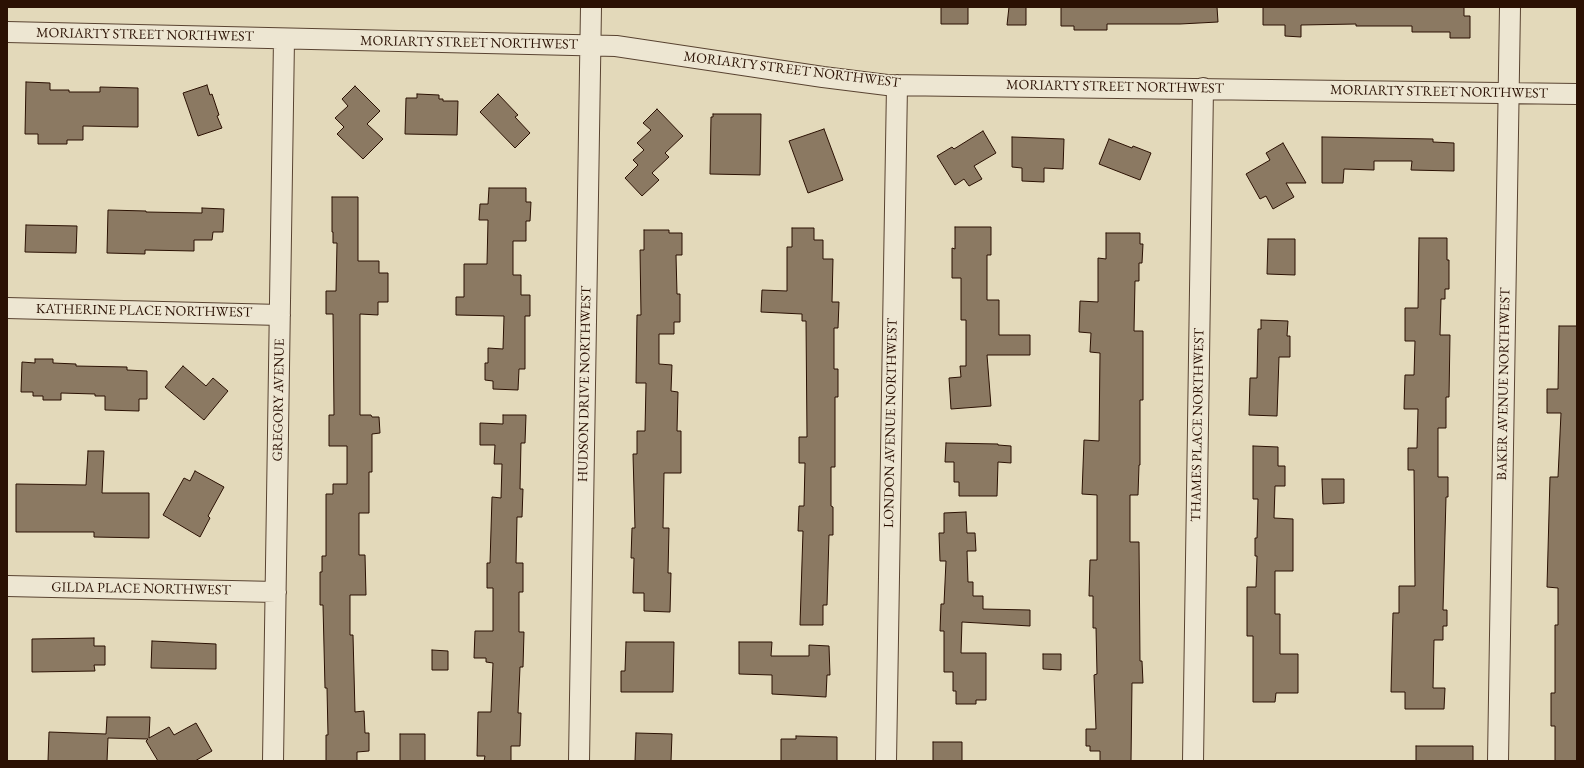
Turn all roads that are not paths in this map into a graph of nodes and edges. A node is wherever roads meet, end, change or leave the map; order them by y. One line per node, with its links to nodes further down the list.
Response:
1 (591, 7): 5 (street, HUDSON DRIVE NORTHWEST)
2 (1510, 7): 8 (street, BAKER AVENUE NORTHWEST)
3 (7, 32): 4 (street, MORIARTY STREET NORTHWEST)
4 (284, 39): 5 (street, MORIARTY STREET NORTHWEST); 11 (street, GREGORY AVENUE)
5 (591, 46): 6 (street, MORIARTY STREET NORTHWEST); 15 (street, HUDSON DRIVE NORTHWEST)
6 (897, 85): 7 (street, MORIARTY STREET NORTHWEST); 16 (street, LONDON AVENUE NORTHWEST)
7 (1204, 88): 8 (street, MORIARTY STREET NORTHWEST); 17 (street, THAMES PLACE NORTHWEST)
8 (1509, 93): 9 (street, MORIARTY STREET NORTHWEST); 18 (street, BAKER AVENUE NORTHWEST)
9 (1577, 94)
10 (7, 308): 11 (street, KATHERINE PLACE NORTHWEST)
11 (280, 315): 13 (street, GREGORY AVENUE)
12 (7, 586): 13 (street, GILDA PLACE NORTHWEST)
13 (276, 592): 14 (street, GREGORY AVENUE)
14 (273, 761)
15 (579, 761)
16 (886, 761)
17 (1193, 761)
18 (1498, 761)

